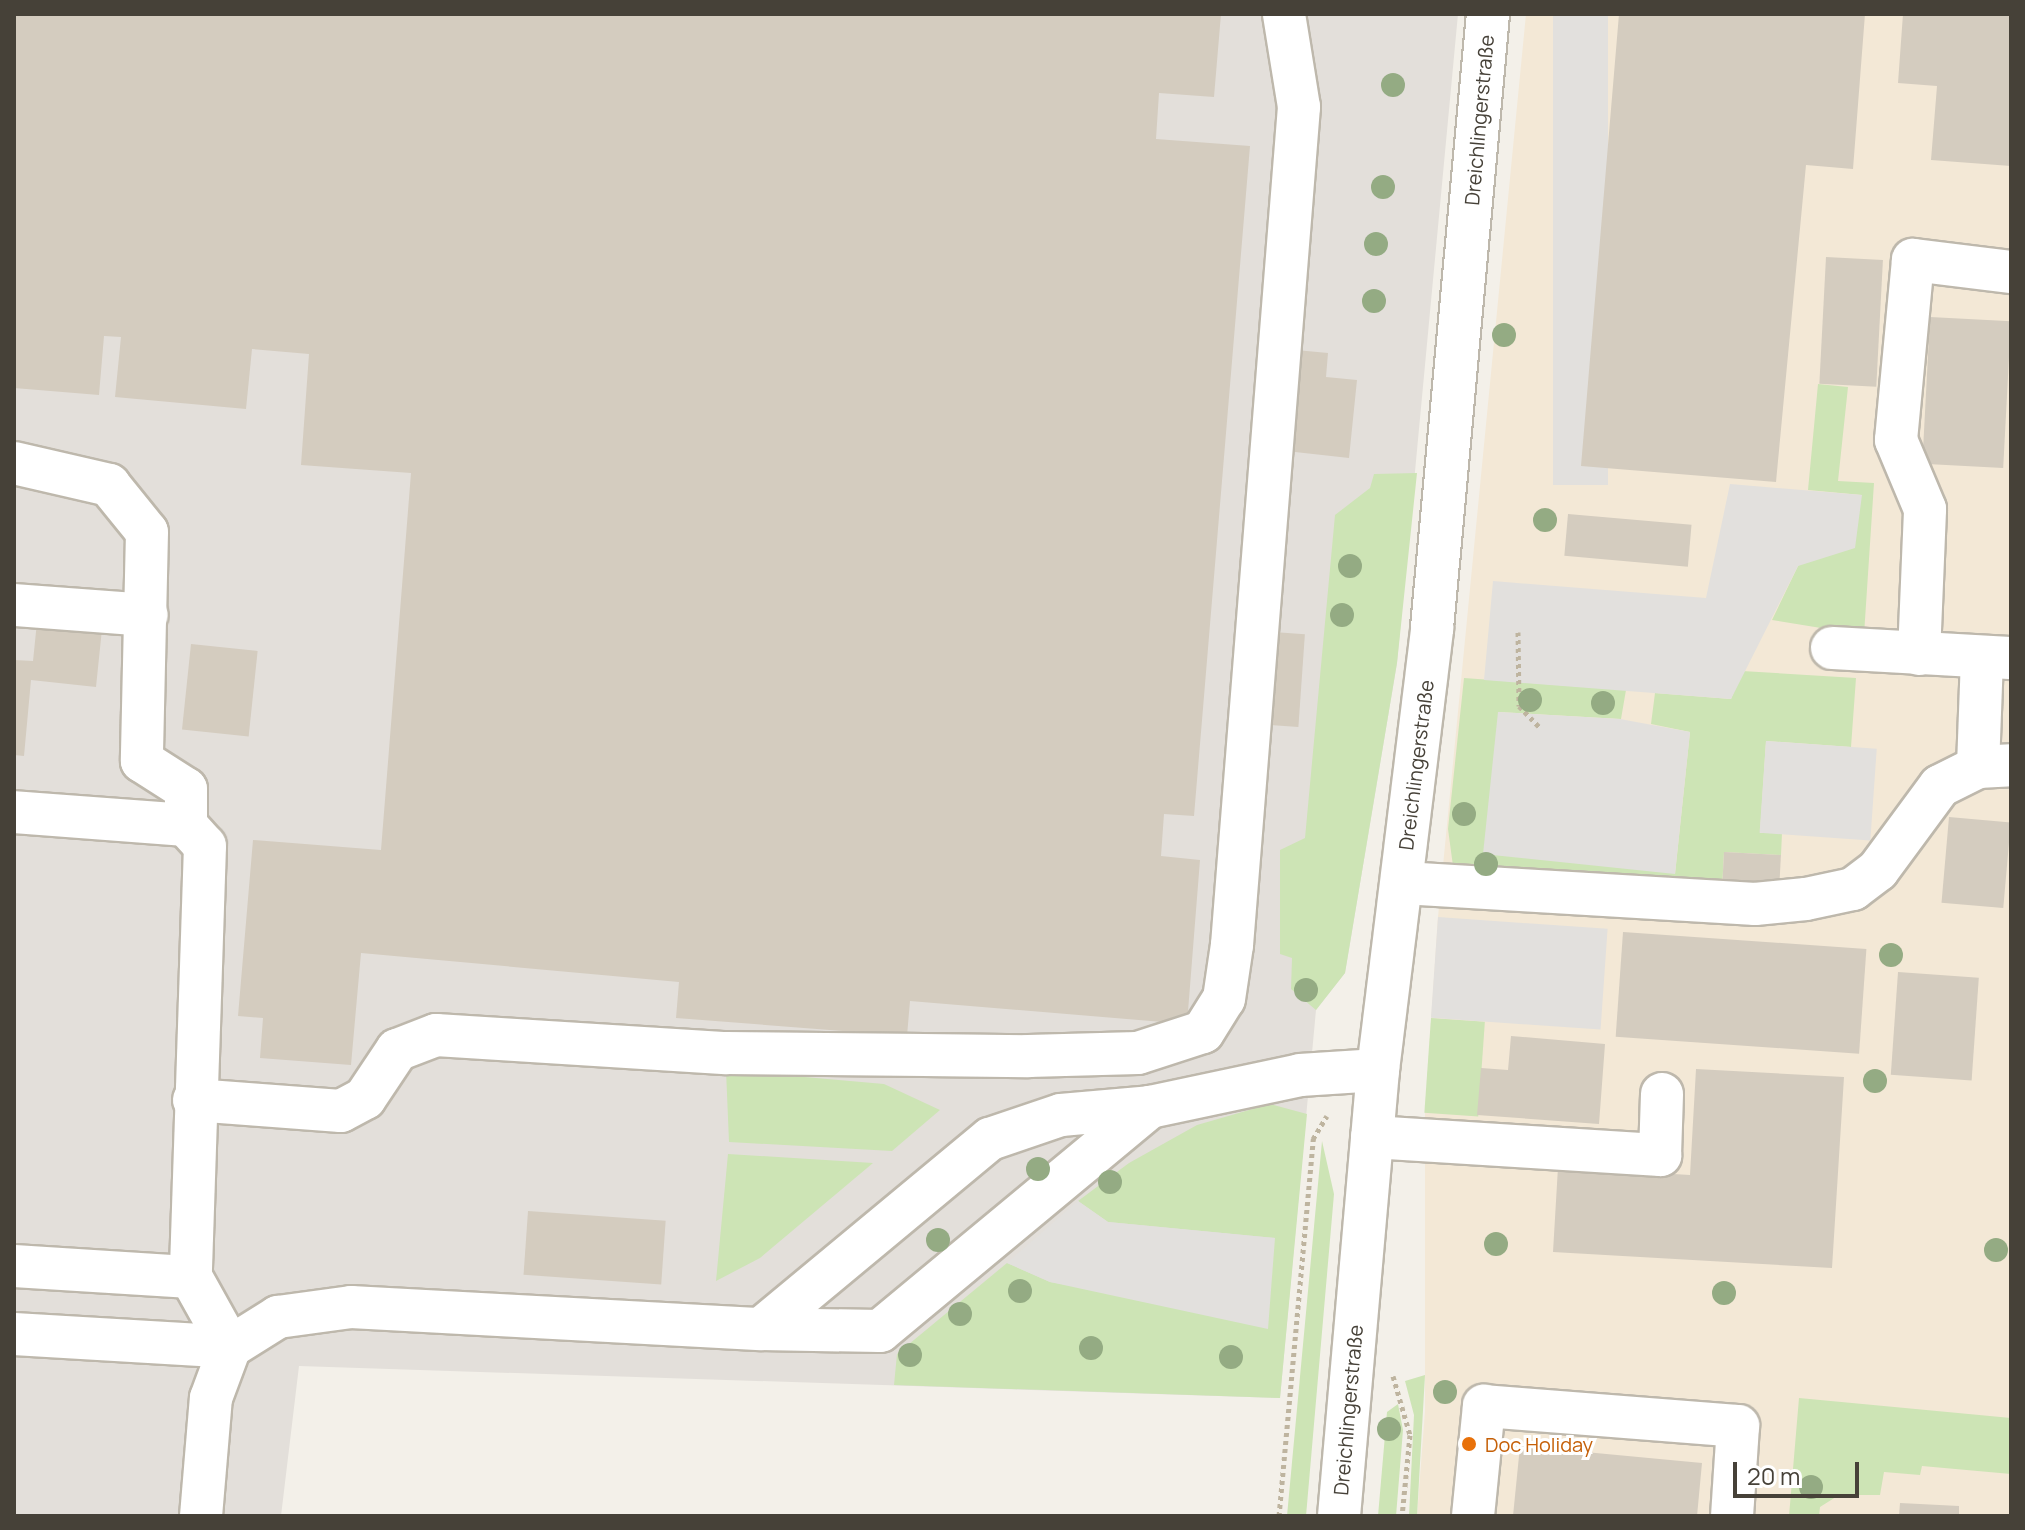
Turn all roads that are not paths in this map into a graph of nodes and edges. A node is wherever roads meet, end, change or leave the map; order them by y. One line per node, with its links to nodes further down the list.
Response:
1 (1284, 14): 16 (street)
2 (1488, 14): 13 (street, Dreichlingerstraße)
3 (2011, 272): 8 (street)
4 (14, 463): 6 (street)
5 (14, 605): 6 (street)
6 (147, 615): 12 (street)
7 (1832, 648): 8 (street)
8 (1919, 654): 9 (street)
9 (1997, 657): 10 (street)
10 (1995, 766): 13 (street)
11 (14, 812): 12 (street)
12 (186, 825): 16 (street)
13 (1403, 883): 14 (street, Dreichlingerstraße)
14 (1378, 1070): 17 (street); 18 (street, Dreichlingerstraße)
15 (1662, 1094): 18 (street)
16 (194, 1100): 20 (street)
17 (1150, 1107): 21 (street); 21 (street)
18 (1372, 1137): 25 (street, Dreichlingerstraße)
19 (14, 1266): 20 (street)
20 (191, 1277): 23 (street)
21 (761, 1329): 23 (street)
22 (14, 1334): 23 (street)
23 (230, 1347): 24 (street)
24 (201, 1516)
25 (1339, 1516)
26 (1473, 1516): 27 (street)
27 (1732, 1516)

